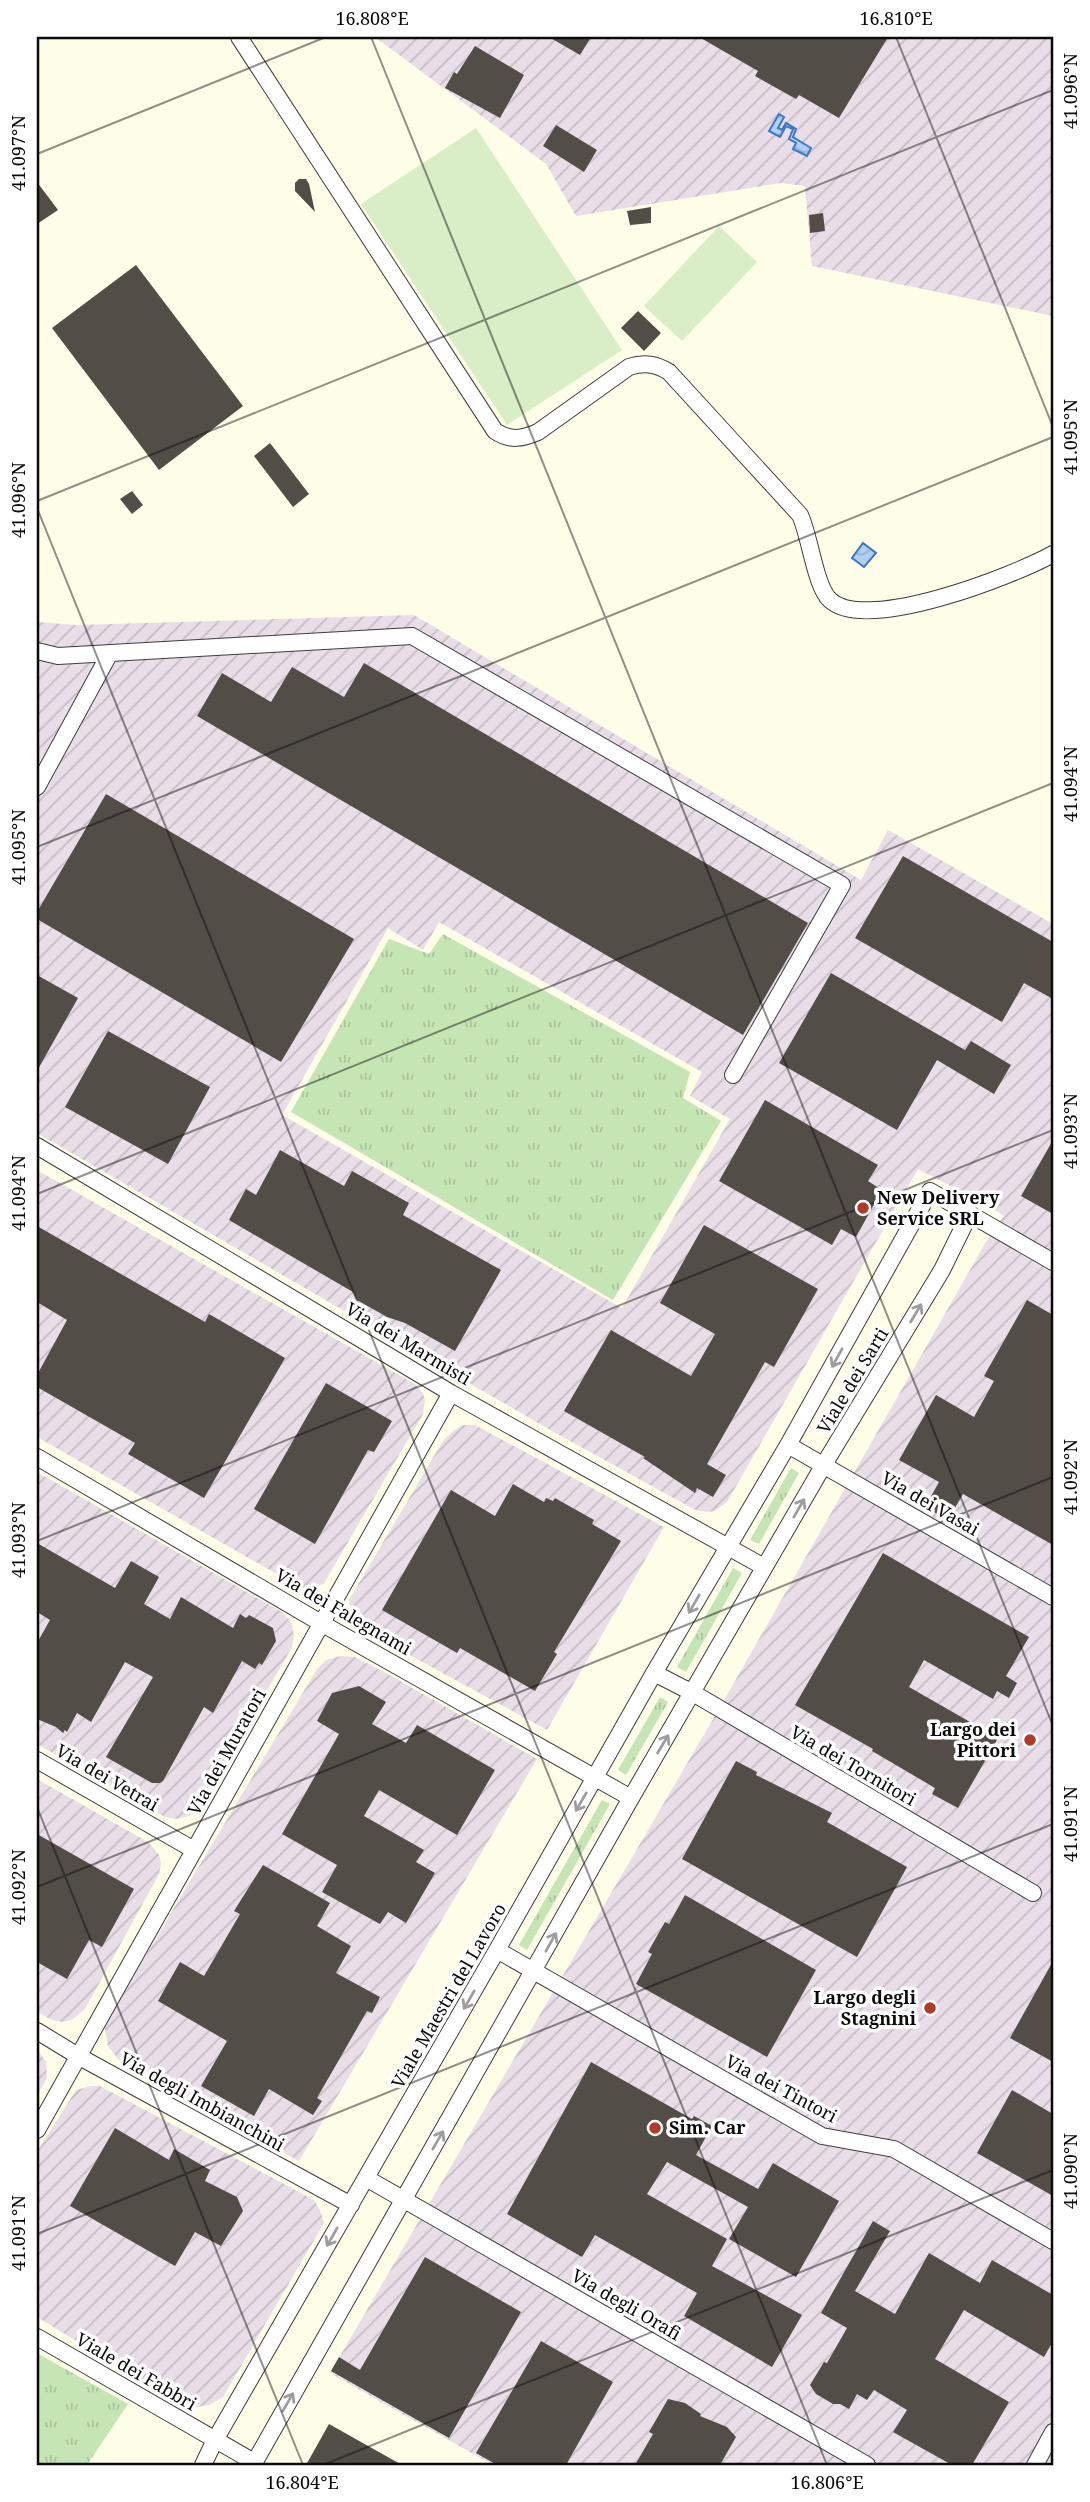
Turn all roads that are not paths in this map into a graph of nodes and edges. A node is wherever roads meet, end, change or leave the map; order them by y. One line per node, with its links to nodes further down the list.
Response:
1 (239, 37): 2 (street)
2 (1053, 554)
3 (37, 651): 4 (street)
4 (110, 653): 5 (street); 6 (street)
5 (37, 787)
6 (733, 1075)
7 (37, 1146): 10 (street, Via dei Marmisti)
8 (970, 1213): 9 (street); 11 (street, Viale dei Sarti, one-way to 11); 13 (street, Viale dei Sarti, one-way to 8)
9 (1053, 1262)
10 (451, 1392): 14 (street, Via dei Marmisti); 17 (street, Via dei Muratori)
11 (788, 1445): 13 (street, Via dei Vasai); 14 (street, Viale dei Sarti)
12 (37, 1457): 17 (street, Via dei Falegnami)
13 (823, 1466): 15 (street, Viale dei Sarti, one-way to 13); 16 (street, Via dei Vasai)
14 (728, 1545): 15 (street, Via dei Marmisti); 18 (street, Viale Maestri del Lavoro, one-way to 18)
15 (764, 1567): 19 (street)
16 (1053, 1597)
17 (321, 1623): 21 (street, Via dei Falegnami); 23 (street, Via dei Muratori)
18 (654, 1673): 19 (street, Via dei Tornitori); 21 (street, Viale Maestri del Lavoro)
19 (693, 1693): 22 (street, one-way to 19); 24 (street, Via dei Tornitori)
20 (37, 1760): 23 (street, Via dei Vetrai)
21 (595, 1777): 22 (street, Via dei Falegnami); 25 (street, Viale Maestri del Lavoro, one-way to 25)
22 (631, 1798): 26 (street, one-way to 22)
23 (194, 1850): 28 (street, Via dei Muratori)
24 (1033, 1893)
25 (497, 1950): 26 (street, Via dei Tintori); 30 (street, Viale Maestri del Lavoro, one-way to 30)
26 (534, 1972): 31 (street, one-way to 26); 33 (street, Via dei Tintori)
27 (37, 2031): 28 (street, Via degli Imbianchini)
28 (78, 2056): 29 (street, Via dei Muratori); 32 (street, Via degli Imbianchini)
29 (37, 2130)
30 (366, 2178): 31 (street, Via degli Orafi); 32 (street, Viale Maestri del Lavoro)
31 (404, 2199): 37 (street, one-way to 31); 39 (street, Via degli Orafi)
32 (351, 2205): 36 (street, Viale Maestri del Lavoro, one-way to 36)
33 (1053, 2241)
34 (37, 2337): 36 (street, Viale dei Fabbri)
35 (1053, 2432): 40 (street)
36 (215, 2440): 37 (street, Viale dei Fabbri); 38 (street, Viale Maestri del Lavoro)
37 (254, 2463)
38 (203, 2465)
39 (867, 2465)
40 (1035, 2465)

